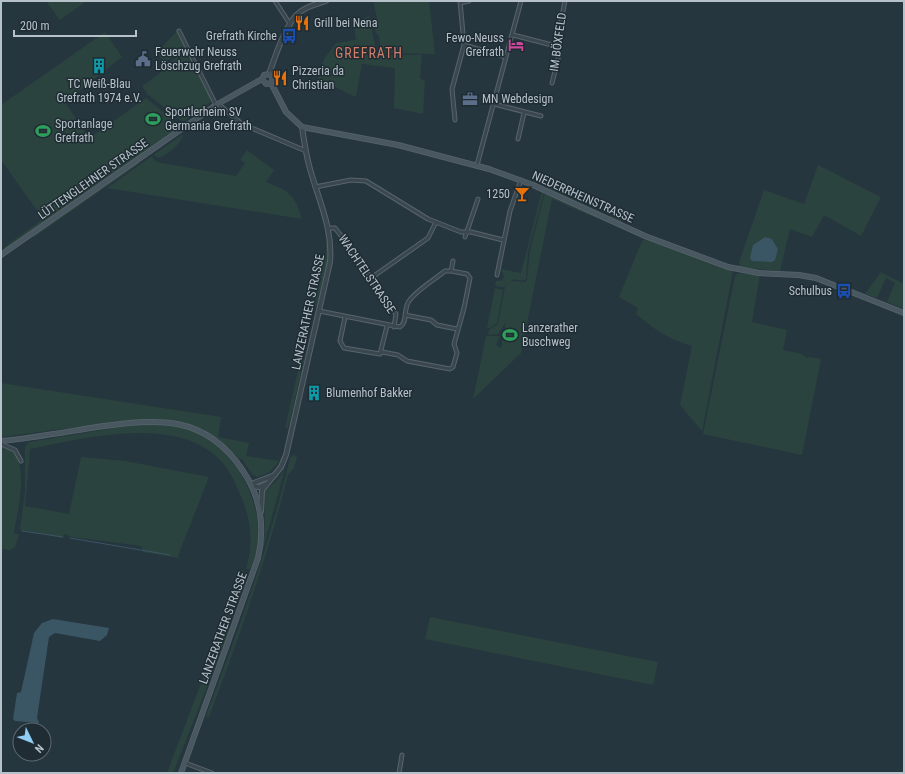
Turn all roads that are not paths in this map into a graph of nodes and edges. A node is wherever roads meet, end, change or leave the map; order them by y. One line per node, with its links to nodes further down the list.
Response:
1 (275, 1): 7 (street)
2 (326, 1): 7 (street)
3 (468, 1): 6 (street)
4 (521, 1): 9 (street)
5 (565, 1): 11 (street, IM BÖXFELD)
6 (460, 2): 10 (street)
7 (290, 24): 13 (street)
8 (180, 31): 17 (street)
9 (513, 35): 11 (street); 12 (street)
10 (464, 45): 12 (street); 21 (street)
11 (556, 46): 16 (street, IM BÖXFELD)
12 (506, 57): 18 (street)
13 (269, 74): 14 (main road); 15 (main road)
14 (262, 79): 15 (main road); 17 (main road, LÜTTENGLEHNER STRASSE)
15 (271, 83): 22 (main road)
16 (552, 83)
17 (217, 104): 24 (street); 34 (main road, LÜTTENGLEHNER STRASSE)
18 (494, 104): 19 (street); 25 (street)
19 (524, 113): 20 (street); 23 (street)
20 (541, 116)
21 (455, 120)
22 (302, 127): 24 (street, LANZERATHER STRASSE); 25 (main road, NIEDERRHEINSTRASSE)
23 (518, 139)
24 (306, 151): 27 (street, LANZERATHER STRASSE)
25 (477, 165): 26 (main road, NIEDERRHEINSTRASSE)
26 (521, 180): 33 (street); 40 (main road, NIEDERRHEINSTRASSE)
27 (315, 187): 29 (street); 30 (street, LANZERATHER STRASSE)
28 (478, 199): 31 (street)
29 (436, 222): 31 (street); 38 (street)
30 (329, 228): 38 (street, WACHTELSTRASSE); 39 (street, LANZERATHER STRASSE)
31 (467, 231): 32 (street); 33 (street)
32 (465, 237)
33 (503, 240): 37 (street)
34 (1, 255)
35 (453, 261): 36 (street)
36 (452, 271): 41 (street, WACHTELSTRASSE); 45 (street)
37 (497, 275)
38 (371, 278): 44 (street, WACHTELSTRASSE)
39 (319, 311): 42 (street, WACHTELSTRASSE); 50 (street, LANZERATHER STRASSE)
40 (904, 313)
41 (405, 315): 44 (street, WACHTELSTRASSE); 45 (street)
42 (345, 317): 43 (street, WACHTELSTRASSE); 46 (street)
43 (387, 326): 44 (street, WACHTELSTRASSE); 46 (street)
44 (394, 327)
45 (457, 329): 46 (street)
46 (382, 352)
47 (1, 441): 52 (main road, LANZERATHER STRASSE)
48 (1, 444): 49 (street)
49 (22, 461)
50 (275, 475): 51 (street, LANZERATHER STRASSE); 52 (street)
51 (268, 484): 52 (street); 53 (street, LANZERATHER STRASSE)
52 (252, 486): 53 (main road, LANZERATHER STRASSE)
53 (261, 517): 55 (main road, LANZERATHER STRASSE)
54 (402, 755): 58 (street)
55 (185, 763): 56 (main road, LANZERATHER STRASSE); 57 (street)
56 (181, 773)
57 (212, 773)
58 (399, 773)

